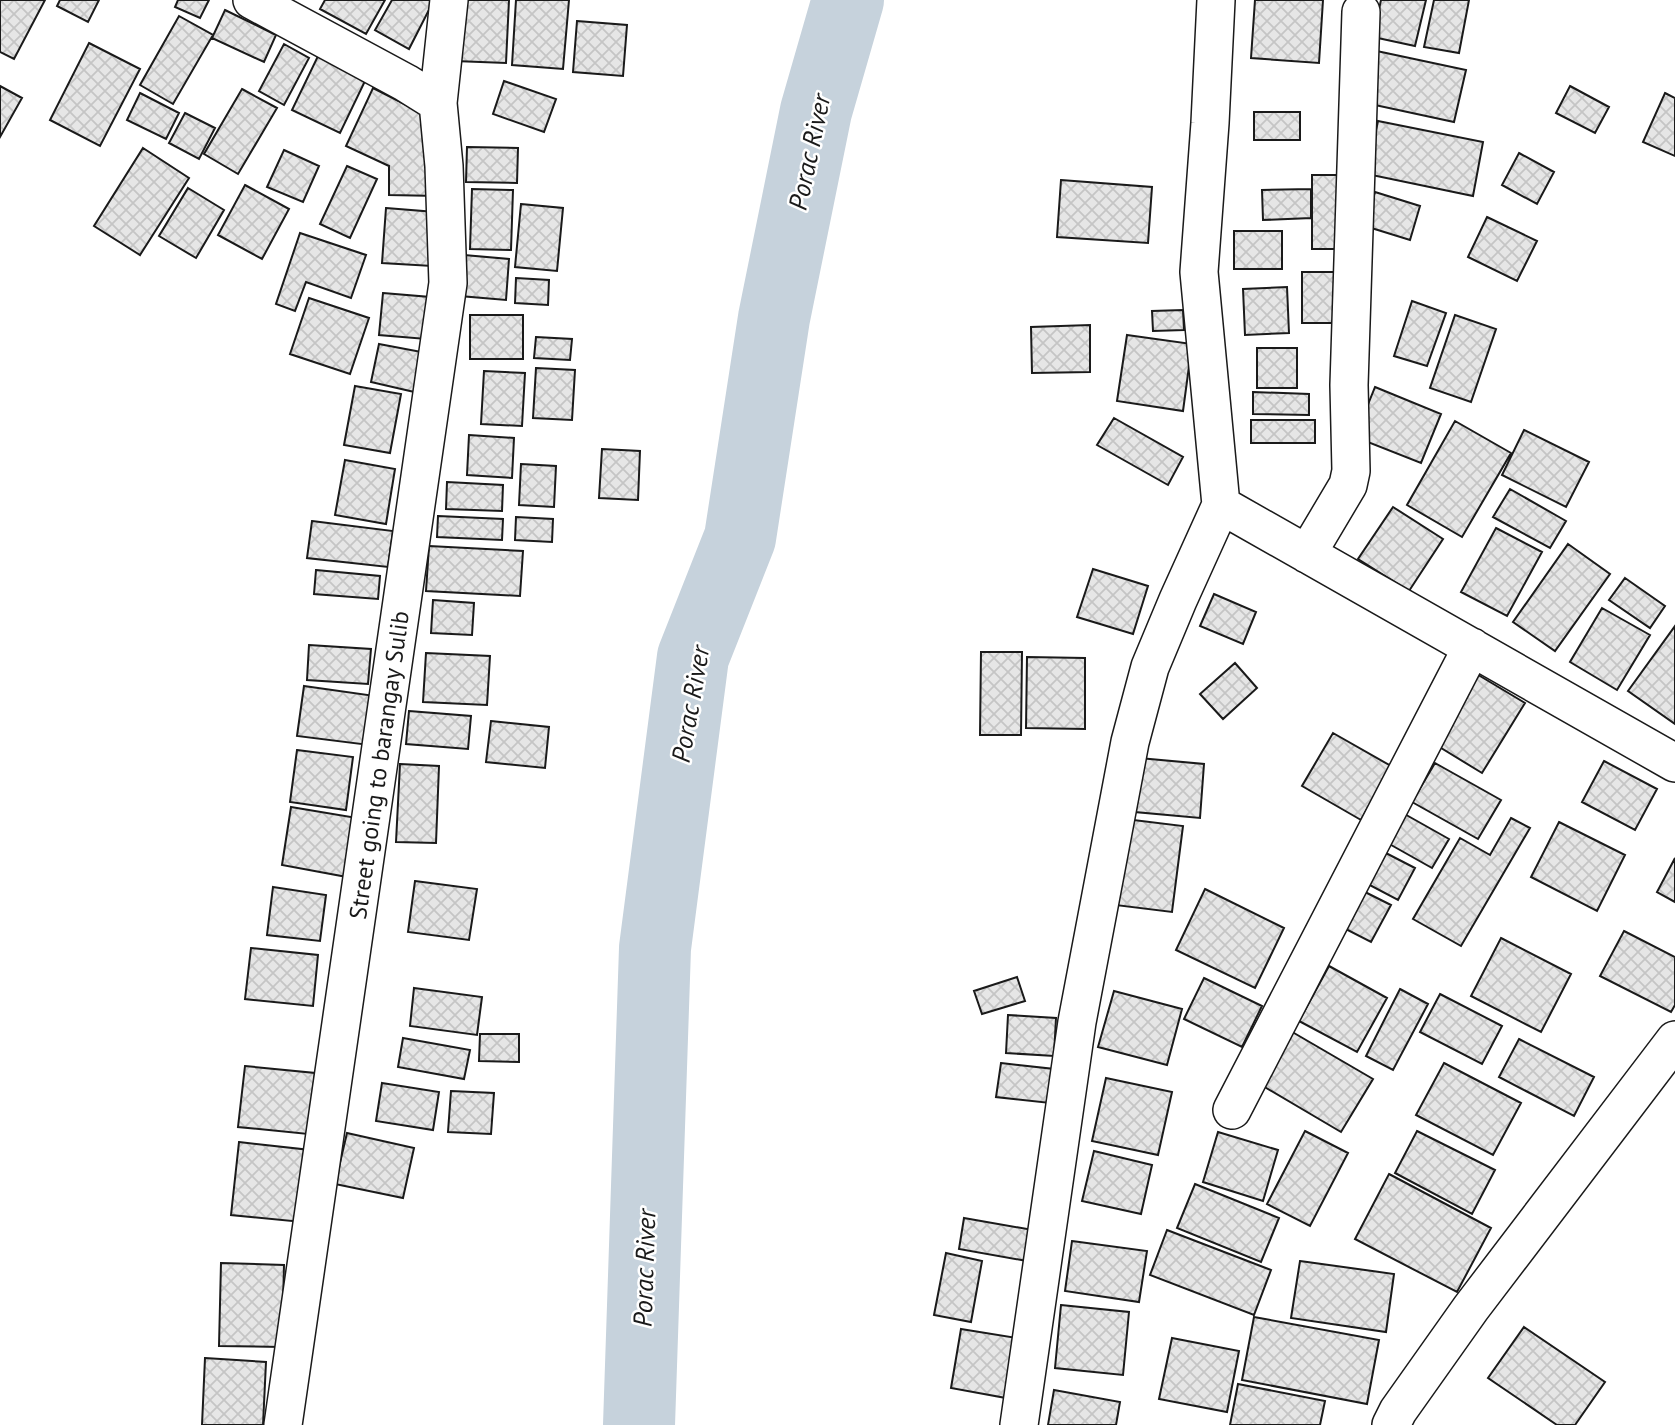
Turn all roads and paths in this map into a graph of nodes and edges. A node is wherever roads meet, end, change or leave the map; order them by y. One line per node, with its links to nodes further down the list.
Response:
1 (252, 0): 5 (street)
2 (449, 0): 5 (street, Street going to barangay Sulib)
3 (1216, 0): 6 (street)
4 (1361, 12): 7 (street)
5 (438, 103): 12 (street, Street going to barangay Sulib)
6 (1222, 505): 7 (street); 13 (street)
7 (1307, 554): 8 (street)
8 (1472, 647): 9 (street); 11 (street)
9 (1675, 762)
10 (1675, 1040): 14 (street)
11 (1232, 1110)
12 (284, 1425)
13 (1019, 1425)
14 (1391, 1425)

